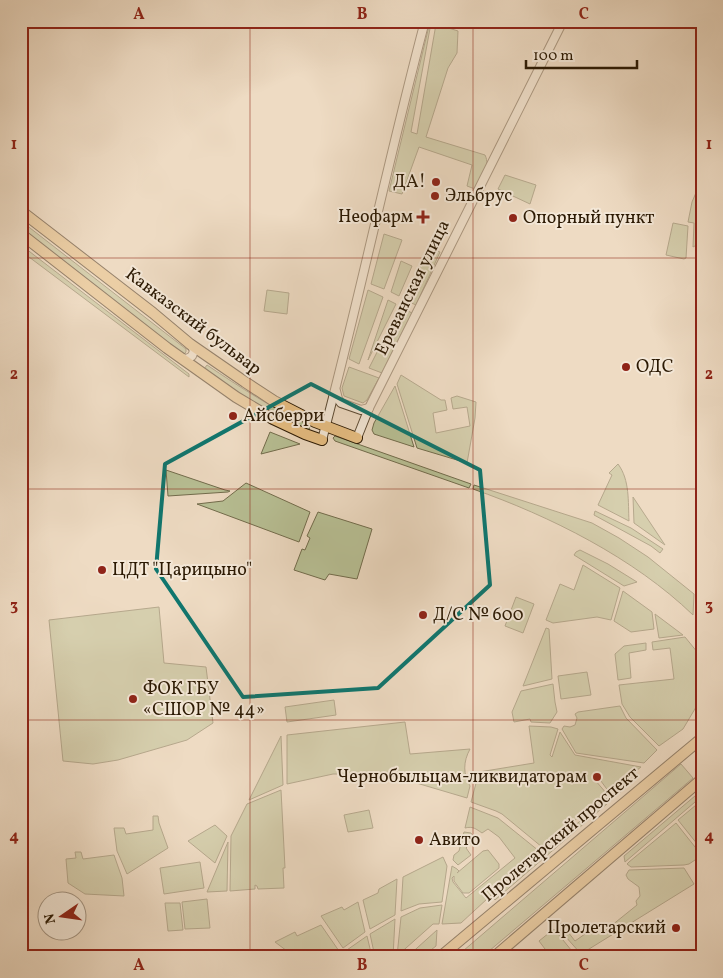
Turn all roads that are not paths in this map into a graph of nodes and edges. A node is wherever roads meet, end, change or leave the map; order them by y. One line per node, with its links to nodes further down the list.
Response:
1 (425, 21): 9 (street, Ереванская улица)
2 (564, 21): 10 (street, Ереванская улица)
3 (21, 211): 5 (main road, Кавказский бульвар)
4 (21, 234): 6 (main road, Кавказский бульвар)
5 (190, 344): 6 (street); 7 (main road, Кавказский бульвар)
6 (181, 358): 8 (main road, Кавказский бульвар)
7 (215, 360): 8 (street); 11 (main road, Кавказский бульвар)
8 (205, 375): 13 (main road, Кавказский бульвар)
9 (336, 391): 10 (street); 11 (street, Ереванская улица)
10 (370, 408): 12 (street, Ереванская улица)
11 (326, 426): 12 (main road, Кавказский бульвар); 13 (street, Ереванская улица)
12 (357, 438)
13 (322, 440)
14 (702, 738): 16 (main road, Пролетарский проспект)
15 (702, 779): 17 (main road)
16 (440, 957)
17 (494, 957)

